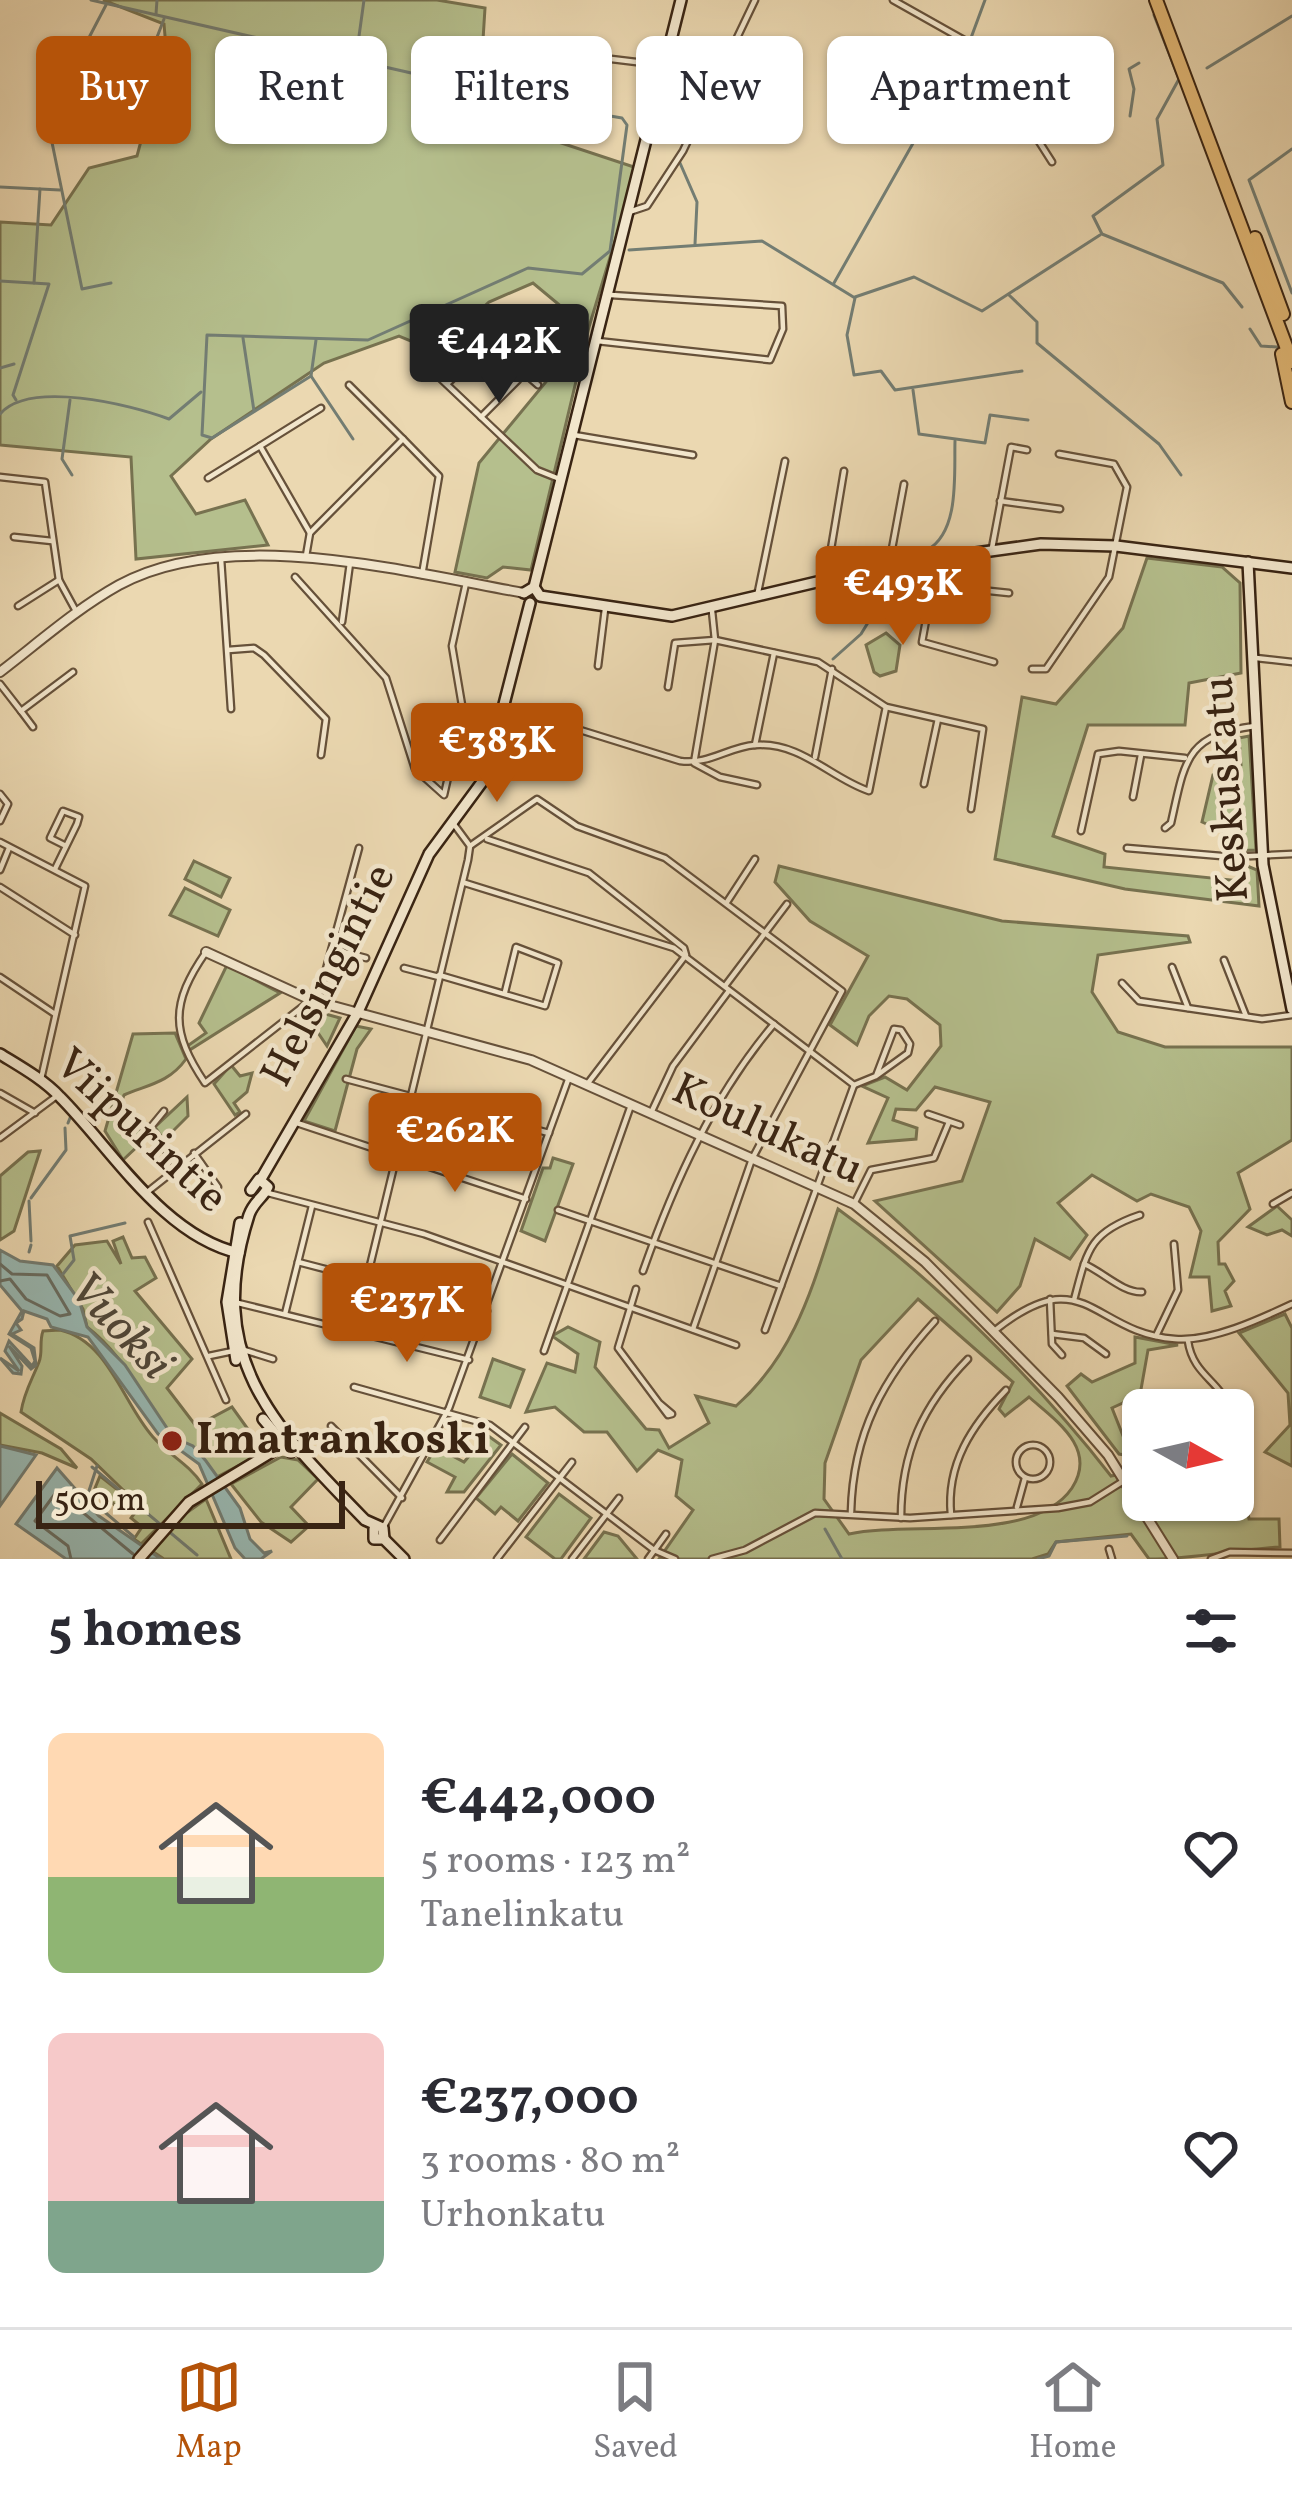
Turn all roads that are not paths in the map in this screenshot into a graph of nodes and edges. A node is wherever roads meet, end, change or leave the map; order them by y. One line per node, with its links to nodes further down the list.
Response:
1 (682, 0): 5 (main road, Helsingintie)
2 (754, 0): 9 (street)
3 (892, 0): 8 (street)
4 (1161, 0): 7 (highway)
5 (673, 36)
6 (645, 144): 9 (main road, Helsingintie)
7 (1219, 155): 10 (highway); 14 (highway)
8 (1052, 162)
9 (628, 212): 11 (main road, Helsingintie)
10 (1262, 283): 18 (highway); 24 (highway)
11 (608, 294): 15 (main road, Helsingintie); 15 (street)
12 (545, 328): 19 (street)
13 (481, 331): 16 (street)
14 (1292, 337)
15 (597, 341): 27 (main road, Helsingintie)
16 (492, 343): 19 (street); 21 (street)
17 (421, 360): 21 (street)
18 (1292, 362)
19 (514, 363): 20 (street)
20 (522, 371): 23 (street); 26 (street)
21 (447, 384): 26 (street)
22 (349, 385): 28 (street)
23 (538, 385)
24 (1292, 402)
25 (321, 408): 29 (street)
26 (482, 417): 37 (street)
27 (574, 435): 31 (street); 37 (main road, Helsingintie)
28 (404, 439): 41 (street); 53 (street)
29 (260, 446): 36 (street); 41 (street)
30 (1027, 450): 39 (street)
31 (692, 454)
32 (1059, 454): 44 (street)
33 (785, 461): 61 (street)
34 (844, 471): 55 (street)
35 (0, 477): 43 (street)
36 (208, 478)
37 (563, 479): 60 (main road, Helsingintie)
38 (904, 484): 51 (street)
39 (1000, 501): 40 (street); 45 (street)
40 (1060, 509)
41 (310, 533): 46 (street)
42 (14, 537): 43 (street)
43 (52, 541): 56 (street)
44 (1116, 546): 45 (main road); 50 (main road); 75 (street)
45 (992, 548): 47 (main road)
46 (306, 556): 48 (street); 49 (street)
47 (929, 557): 51 (main road); 58 (street)
48 (221, 560): 65 (street); 68 (street)
49 (350, 562): 53 (street); 66 (street)
50 (1248, 562): 52 (main road); 70 (main road, Keskuskatu)
51 (889, 565): 55 (main road)
52 (1292, 566)
53 (422, 575): 57 (street)
54 (295, 577): 66 (street)
55 (826, 579): 61 (main road)
56 (59, 580): 62 (street); 65 (street)
57 (466, 583): 60 (street); 66 (street)
58 (932, 585): 59 (street); 71 (street)
59 (1009, 593)
60 (532, 595): 63 (main road); 80 (main road, Helsingintie)
61 (758, 597): 64 (main road)
62 (18, 606)
63 (605, 609): 64 (main road); 73 (street)
64 (712, 610): 67 (street)
65 (77, 614): 76 (street)
66 (341, 624)
67 (715, 640): 69 (street); 79 (street); 94 (street)
68 (228, 650): 82 (street); 91 (street)
69 (774, 653): 74 (street); 88 (street)
70 (1252, 658): 72 (street); 86 (main road, Keskuskatu)
71 (994, 662)
72 (1292, 662)
73 (598, 666)
74 (832, 669): 81 (street); 92 (street)
75 (1032, 669)
76 (0, 672)
77 (73, 672): 83 (street)
78 (0, 684): 83 (street)
79 (668, 687)
80 (506, 707): 84 (street); 101 (main road, Helsingintie)
81 (886, 707): 85 (street); 92 (street)
82 (231, 709)
83 (21, 710): 87 (street)
84 (550, 718): 89 (street); 94 (street)
85 (938, 718): 95 (street); 99 (street)
86 (1255, 726): 93 (street); 112 (main road, Keskuskatu)
87 (33, 727)
88 (755, 745): 92 (street); 94 (street)
89 (545, 753)
90 (1142, 754): 93 (street); 98 (street); 103 (street)
91 (321, 755)
92 (815, 757)
93 (1185, 758): 102 (street)
94 (694, 763): 96 (street)
95 (924, 784)
96 (757, 785)
97 (0, 794): 100 (street)
98 (1133, 797)
99 (971, 809)
100 (1, 816)
101 (452, 822): 107 (street); 136 (main road, Helsingintie)
102 (1165, 828)
103 (1081, 831)
104 (488, 838): 107 (street); 118 (street); 124 (street)
105 (0, 842): 108 (street)
106 (66, 846): 106 (street); 114 (street)
107 (470, 846): 116 (street)
108 (10, 847): 114 (street); 115 (street)
109 (359, 848): 122 (street)
110 (1127, 848): 112 (street)
111 (1292, 854): 112 (street)
112 (1262, 855): 137 (main road, Keskuskatu)
113 (755, 859): 118 (street)
114 (55, 869): 121 (street)
115 (0, 870)
116 (464, 882): 124 (street); 129 (street)
117 (0, 887): 121 (street)
118 (727, 902): 120 (street)
119 (787, 904): 120 (street)
120 (766, 932): 132 (street); 142 (street)
121 (75, 935): 138 (street)
122 (332, 949): 125 (street); 134 (street)
123 (206, 952): 134 (street, Koulukatu); 134 (street)
124 (686, 956): 132 (street); 148 (street)
125 (366, 958)
126 (1224, 960): 139 (street)
127 (1172, 967): 135 (street)
128 (404, 968): 129 (street)
129 (439, 976): 133 (street); 141 (street)
130 (0, 977): 138 (street)
131 (1122, 983): 135 (street)
132 (727, 988): 140 (street); 156 (street)
133 (505, 992): 133 (street)
134 (314, 1001): 136 (street, Koulukatu)
135 (1188, 1009): 139 (street)
136 (358, 1012): 141 (street, Koulukatu); 159 (main road, Helsingintie)
137 (1292, 1012): 139 (street)
138 (55, 1014): 147 (street)
139 (1246, 1016)
140 (774, 1024): 142 (street); 163 (street)
141 (426, 1030): 145 (street, Koulukatu); 151 (street)
142 (811, 1052): 149 (street); 167 (street)
143 (0, 1054): 147 (main road, Viipurintie)
144 (876, 1076): 144 (street); 149 (street)
145 (569, 1077): 148 (street, Koulukatu); 162 (street)
146 (346, 1079): 151 (street)
147 (40, 1080): 152 (main road, Viipurintie)
148 (587, 1084): 153 (street, Koulukatu)
149 (854, 1084): 169 (street)
150 (0, 1093): 155 (street)
151 (411, 1094): 162 (street); 166 (street)
152 (58, 1095): 155 (street); 171 (main road, Viipurintie)
153 (632, 1105): 156 (street, Koulukatu); 180 (street)
154 (164, 1111): 168 (street)
155 (35, 1113): 164 (street)
156 (651, 1113): 163 (street, Koulukatu)
157 (246, 1114): 165 (street)
158 (928, 1114): 160 (street)
159 (294, 1121): 166 (street); 172 (main road, Helsingintie)
160 (949, 1122): 161 (street); 175 (street)
161 (960, 1125)
162 (550, 1134): 174 (street)
163 (702, 1135): 167 (street, Koulukatu); 183 (street)
164 (0, 1138)
165 (194, 1154): 168 (street); 170 (street)
166 (396, 1154): 174 (street); 181 (street)
167 (754, 1156): 169 (street, Koulukatu); 189 (street)
168 (177, 1167): 171 (street)
169 (816, 1184): 175 (street, Koulukatu); 193 (street)
170 (218, 1187)
171 (146, 1193): 185 (main road, Viipurintie)
172 (259, 1193): 177 (street); 185 (main road)
173 (1292, 1193): 176 (street)
174 (526, 1198): 187 (street)
175 (854, 1204): 207 (street, Koulukatu)
176 (1273, 1204)
177 (312, 1206): 181 (street); 186 (street)
178 (558, 1210): 180 (street)
179 (1140, 1215): 188 (street)
180 (590, 1221): 183 (street); 192 (street)
181 (379, 1222): 187 (street); 191 (street)
182 (149, 1227): 215 (street)
183 (652, 1243): 189 (street); 190 (street)
184 (1174, 1244): 209 (street)
185 (235, 1252): 198 (main road)
186 (298, 1262): 191 (street); 202 (street)
187 (504, 1263): 192 (street); 201 (street)
188 (1084, 1264): 195 (street); 197 (street)
189 (716, 1265): 193 (street); 204 (street)
190 (643, 1270)
191 (366, 1280): 201 (street); 206 (street)
192 (567, 1285): 200 (street); 213 (street)
193 (781, 1286): 205 (street)
194 (637, 1289): 200 (street)
195 (1142, 1292)
196 (1050, 1299): 197 (street); 207 (street); 208 (street)
197 (1074, 1300): 209 (street)
198 (230, 1302): 202 (street); 212 (main road)
199 (1292, 1304): 210 (street)
200 (630, 1307): 204 (street); 224 (street)
201 (487, 1311): 219 (street)
202 (285, 1314): 206 (street)
203 (935, 1321): 240 (street)
204 (693, 1329): 211 (street)
205 (765, 1330)
206 (354, 1332): 219 (street)
207 (993, 1332): 233 (street, Koulukatu)
208 (1052, 1334): 214 (street); 216 (street)
209 (1156, 1336): 210 (street)
210 (1188, 1339): 221 (street)
211 (736, 1345)
212 (236, 1350): 215 (street); 217 (street); 229 (main road)
213 (544, 1351)
214 (1106, 1354)
215 (209, 1355): 223 (street)
216 (1063, 1355)
217 (273, 1359)
218 (968, 1359): 243 (street)
219 (469, 1360): 225 (street)
220 (354, 1387): 225 (street)
221 (1217, 1389)
222 (1006, 1390): 242 (street)
223 (226, 1400)
224 (659, 1403)
225 (446, 1414): 228 (street); 237 (street)
226 (331, 1426): 237 (street)
227 (525, 1427): 228 (street)
228 (513, 1442): 234 (street); 247 (street)
229 (287, 1443): 230 (main road); 231 (main road)
230 (269, 1455): 231 (main road); 251 (main road)
231 (302, 1459): 245 (main road)
232 (572, 1462): 234 (street)
233 (1122, 1476)
234 (560, 1478): 241 (street); 253 (street)
235 (1025, 1478): 235 (street); 239 (street)
236 (1122, 1482): 239 (street)
237 (402, 1498): 245 (street)
238 (619, 1498): 241 (street)
239 (1017, 1509): 242 (street)
240 (851, 1512): 243 (street); 257 (street)
241 (607, 1514): 249 (street); 254 (street)
242 (951, 1515): 243 (street)
243 (901, 1518)
244 (1150, 1521): 259 (street, Koulukatu)
245 (380, 1532): 252 (main road)
246 (666, 1534): 249 (street)
247 (440, 1540)
248 (1109, 1549): 258 (street)
249 (654, 1550): 255 (street); 256 (street)
250 (1292, 1552): 260 (street)
251 (139, 1559)
252 (404, 1559)
253 (497, 1559)
254 (572, 1559)
255 (648, 1559)
256 (675, 1559)
257 (712, 1559)
258 (1112, 1559)
259 (1173, 1559)
260 (1211, 1559)

